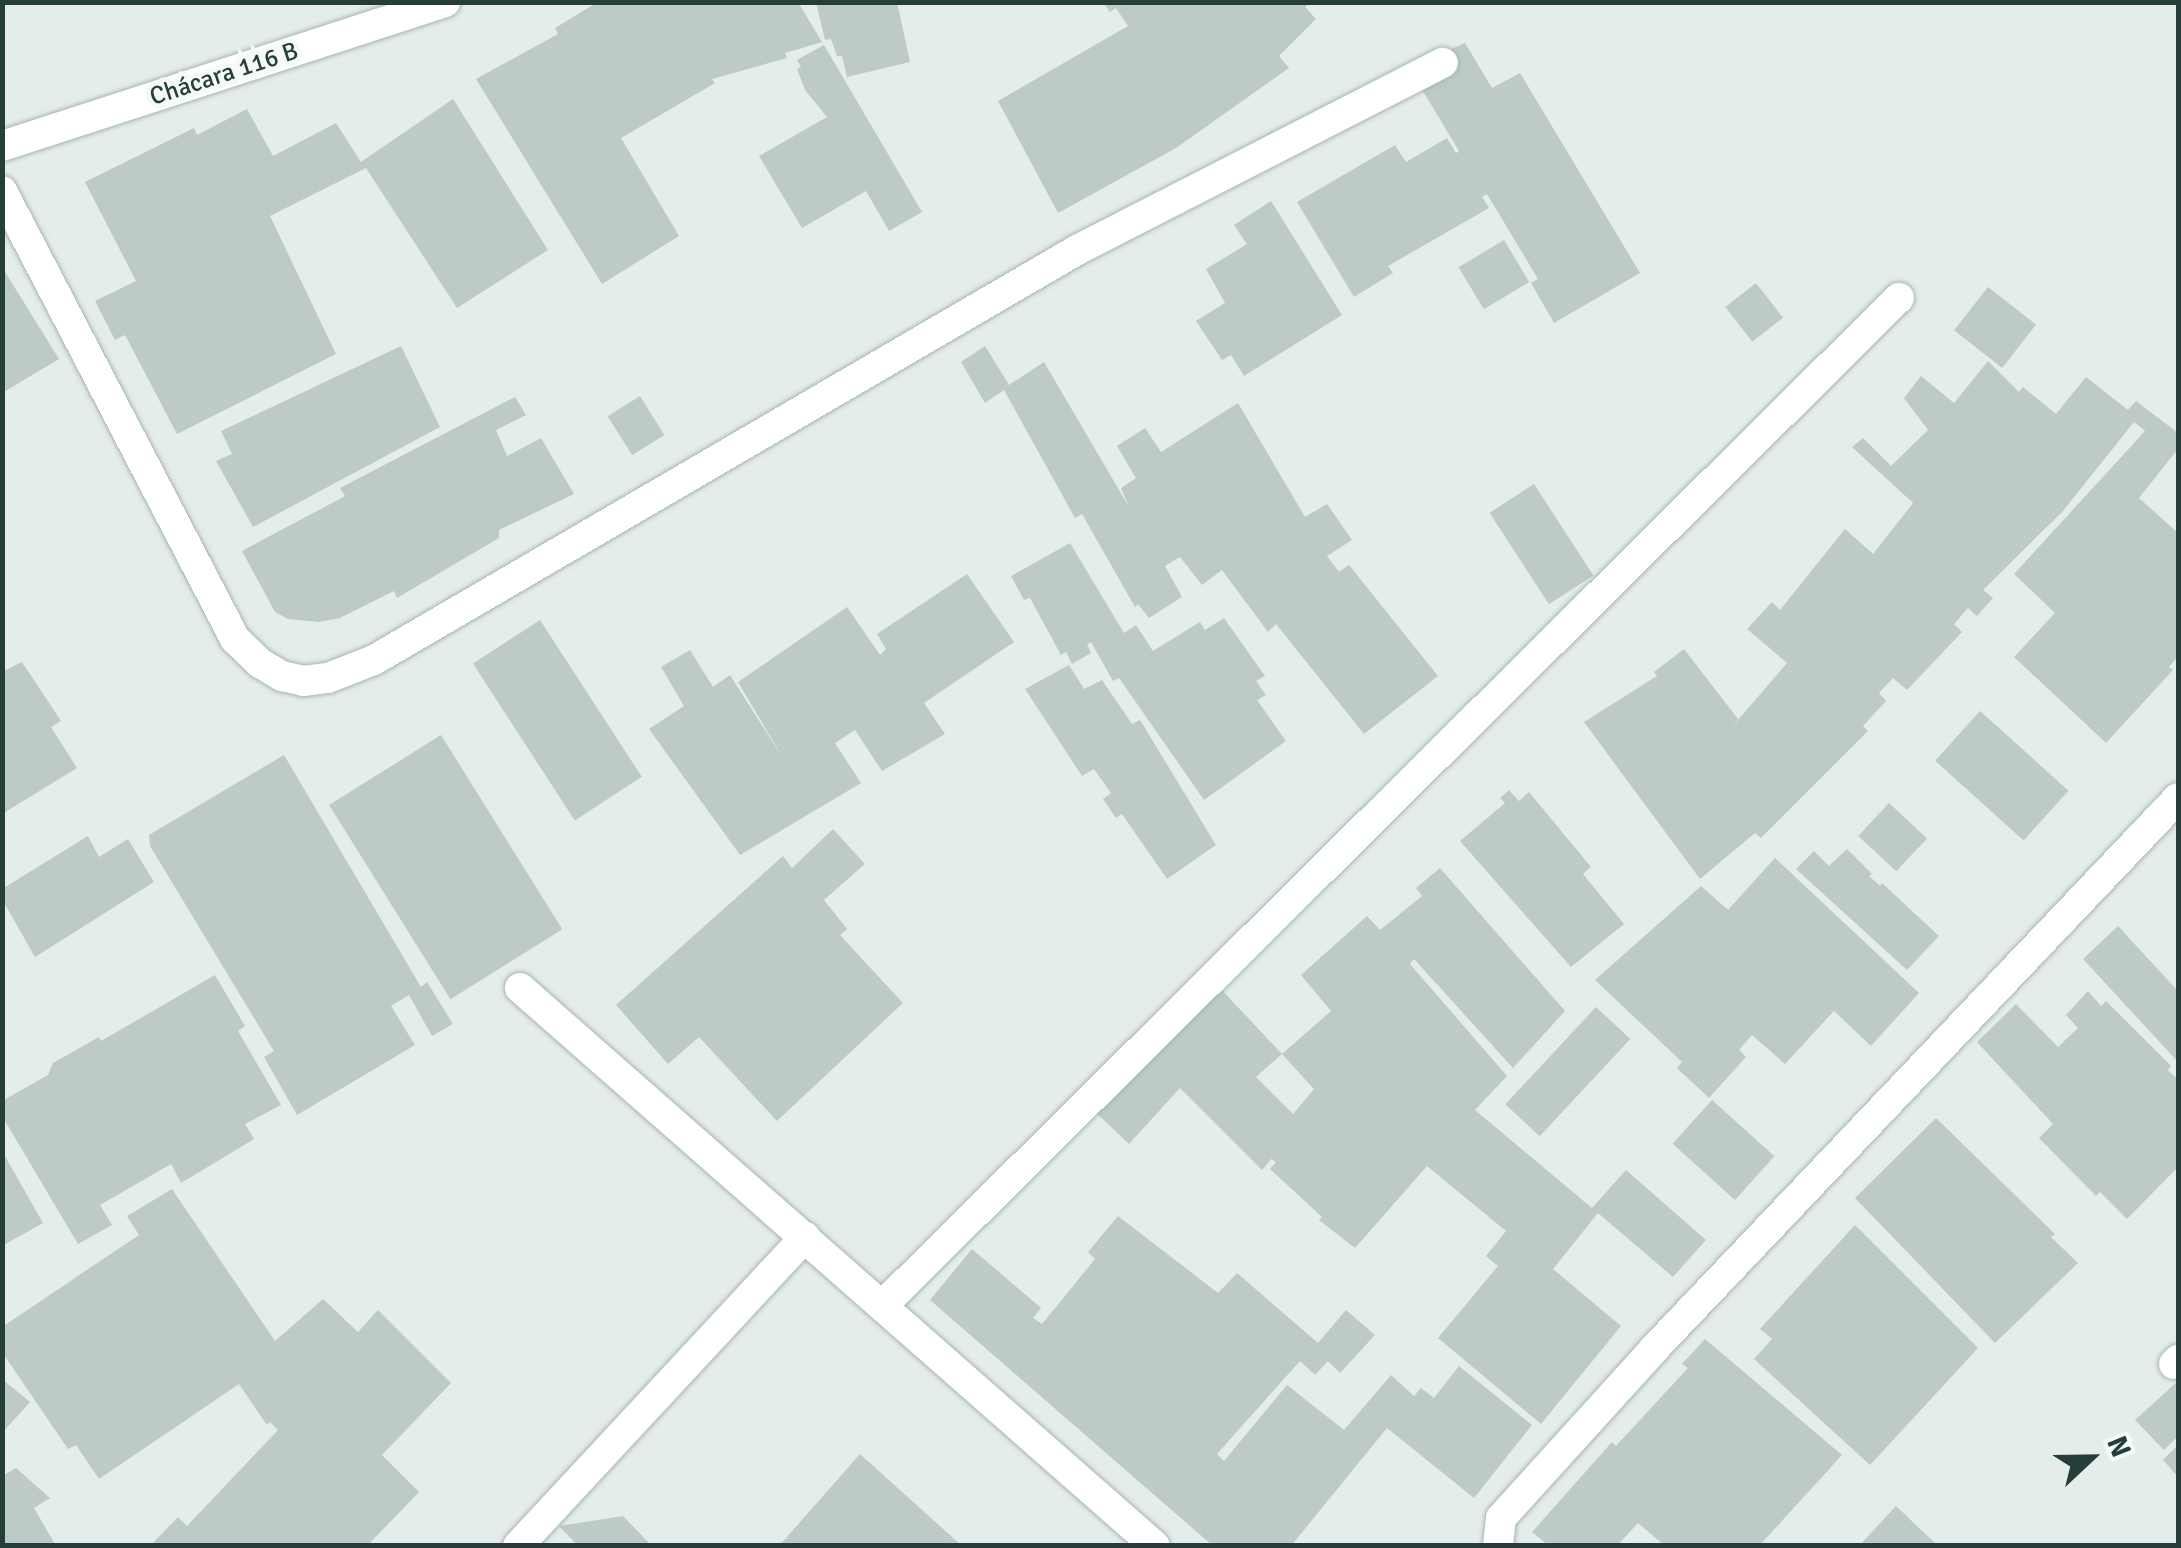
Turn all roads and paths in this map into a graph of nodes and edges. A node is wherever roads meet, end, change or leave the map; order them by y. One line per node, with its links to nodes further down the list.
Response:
1 (445, 2): 3 (street, Chácara 116 B)
2 (1443, 62): 4 (street)
3 (2, 146)
4 (2, 192)
5 (1899, 298): 9 (street)
6 (2178, 798): 12 (street)
7 (520, 988): 8 (street)
8 (805, 1237): 9 (street); 10 (street)
9 (882, 1306): 11 (street)
10 (518, 1546)
11 (1156, 1546)
12 (1498, 1546)

